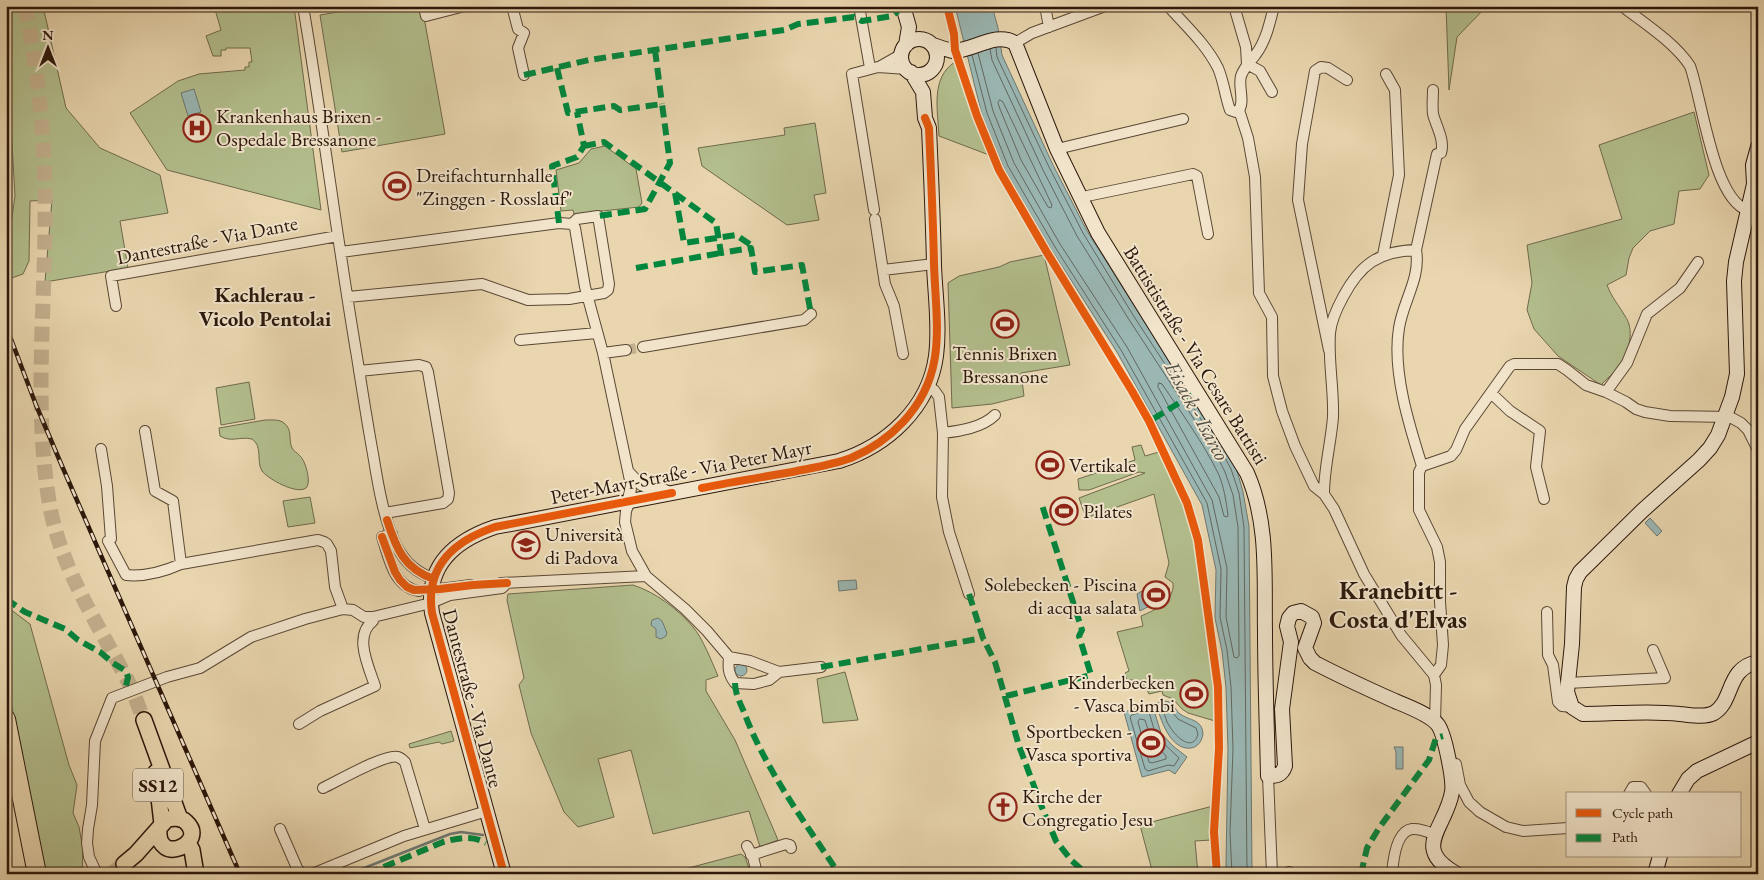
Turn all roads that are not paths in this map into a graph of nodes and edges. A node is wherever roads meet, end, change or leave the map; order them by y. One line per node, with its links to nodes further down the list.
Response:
1 (303, 6): 38 (street)
2 (424, 6): 3 (street)
3 (465, 6)
4 (512, 6): 24 (street)
5 (859, 6): 21 (street)
6 (903, 6): 17 (street)
7 (909, 6): 15 (street)
8 (1045, 6): 14 (street)
9 (1105, 6): 14 (street)
10 (1168, 6): 28 (street)
11 (1234, 6): 19 (street)
12 (1274, 6): 19 (street)
13 (1622, 6): 35 (street)
14 (1049, 27): 16 (street)
15 (930, 42): 17 (street); 18 (street); 20 (street)
16 (1015, 43): 18 (street); 32 (street, Battististraße - Via Cesare Battisti)
17 (904, 49): 21 (street); 22 (street)
18 (956, 50): 20 (street)
19 (1247, 64): 27 (street); 28 (street)
20 (935, 66): 22 (street); 30 (street)
21 (874, 68): 22 (street); 44 (street)
22 (909, 71): 30 (street)
23 (1386, 74): 41 (street)
24 (524, 75)
25 (1347, 80): 53 (street)
26 (1432, 90): 39 (street)
27 (1272, 92)
28 (1239, 110): 69 (street)
29 (1183, 119): 32 (street)
30 (929, 128): 43 (street, Peter-Mayr-Straße - Via Peter Mayr)
31 (1758, 147): 33 (street)
32 (1056, 149): 34 (street, Battististraße - Via Cesare Battisti)
33 (1756, 180): 35 (street)
34 (1080, 199): 37 (street); 99 (street, Battististraße - Via Cesare Battisti)
35 (1748, 210): 61 (street)
36 (572, 224): 40 (street); 45 (street); 45 (street)
37 (1208, 234)
38 (338, 236): 40 (street); 47 (street, Dantestraße - Via Dante)
39 (1416, 250): 41 (street); 66 (street)
40 (341, 252): 46 (street)
41 (1384, 255): 53 (street)
42 (1698, 262): 58 (street)
43 (934, 264): 44 (street); 57 (street, Peter-Mayr-Straße - Via Peter Mayr)
44 (883, 270): 55 (street)
45 (587, 296): 46 (street); 49 (street)
46 (348, 298): 56 (street)
47 (116, 306)
48 (811, 314): 51 (street)
49 (597, 333): 50 (street); 54 (street)
50 (520, 340)
51 (643, 347)
52 (626, 350): 54 (street)
53 (1329, 350): 69 (street)
54 (603, 353): 67 (street)
55 (902, 354)
56 (359, 371): 72 (street); 72 (street)
57 (928, 387): 63 (street); 68 (street, Peter-Mayr-Straße - Via Peter Mayr)
58 (1606, 392): 59 (street); 61 (street)
59 (1491, 393): 66 (street); 70 (street)
60 (995, 415): 63 (street)
61 (1725, 417): 65 (street); 90 (street)
62 (146, 431): 74 (street)
63 (942, 433): 79 (street)
64 (101, 449): 74 (street)
65 (1758, 450)
66 (1422, 466): 89 (street)
67 (628, 470): 68 (street); 71 (street)
68 (672, 493): 71 (street, Peter-Mayr-Straße - Via Peter Mayr)
69 (1324, 494): 89 (street)
70 (1544, 499)
71 (630, 501): 75 (street); 77 (street, Peter-Mayr-Straße - Via Peter Mayr)
72 (385, 513): 73 (street)
73 (392, 534): 77 (street); 78 (street)
74 (182, 564): 81 (street)
75 (646, 576): 76 (street); 85 (street)
76 (507, 583): 77 (street); 80 (street)
77 (437, 584): 80 (street, Dantestraße - Via Dante)
78 (419, 591)
79 (969, 594)
80 (431, 603): 83 (street); 105 (street, Dantestraße - Via Dante)
81 (343, 609): 83 (street); 120 (street)
82 (1547, 612): 91 (street)
83 (373, 618): 95 (street)
84 (1653, 650): 90 (street)
85 (729, 657): 88 (street); 88 (street)
86 (1758, 662): 91 (street)
87 (821, 667): 88 (street)
88 (779, 672)
89 (1434, 675): 94 (street)
90 (1567, 683): 91 (street)
91 (1572, 707)
92 (6, 719): 119 (highway)
93 (144, 720): 96 (main road, SS12)
94 (1435, 721): 98 (street); 99 (street)
95 (299, 724)
96 (153, 746): 106 (main road, SS12); 107 (main road, SS12)
97 (1754, 747): 104 (street)
98 (1446, 749): 108 (street); 111 (street)
99 (1268, 776): 126 (street)
100 (6, 778): 118 (highway)
101 (323, 788): 110 (street)
102 (1630, 792): 103 (street)
103 (1645, 792)
104 (1680, 792)
105 (487, 811): 110 (street); 124 (street, Dantestraße - Via Dante)
106 (180, 819): 107 (main road, SS12); 112 (main road, SS12)
107 (161, 826): 112 (main road, SS12); 114 (main road)
108 (1566, 828)
109 (280, 829): 122 (street)
110 (425, 829): 117 (street)
111 (1436, 835): 127 (street); 128 (street)
112 (177, 846): 114 (main road); 121 (main road, SS12)
113 (792, 848): 125 (street)
114 (136, 854): 116 (main road)
115 (1659, 858): 129 (street)
116 (124, 864)
117 (338, 869): 123 (street)
118 (26, 874)
119 (37, 874)
120 (97, 874)
121 (195, 874)
122 (302, 874)
123 (312, 874)
124 (504, 874)
125 (757, 874)
126 (1272, 874)
127 (1392, 874)
128 (1457, 874)
129 (1655, 874)

